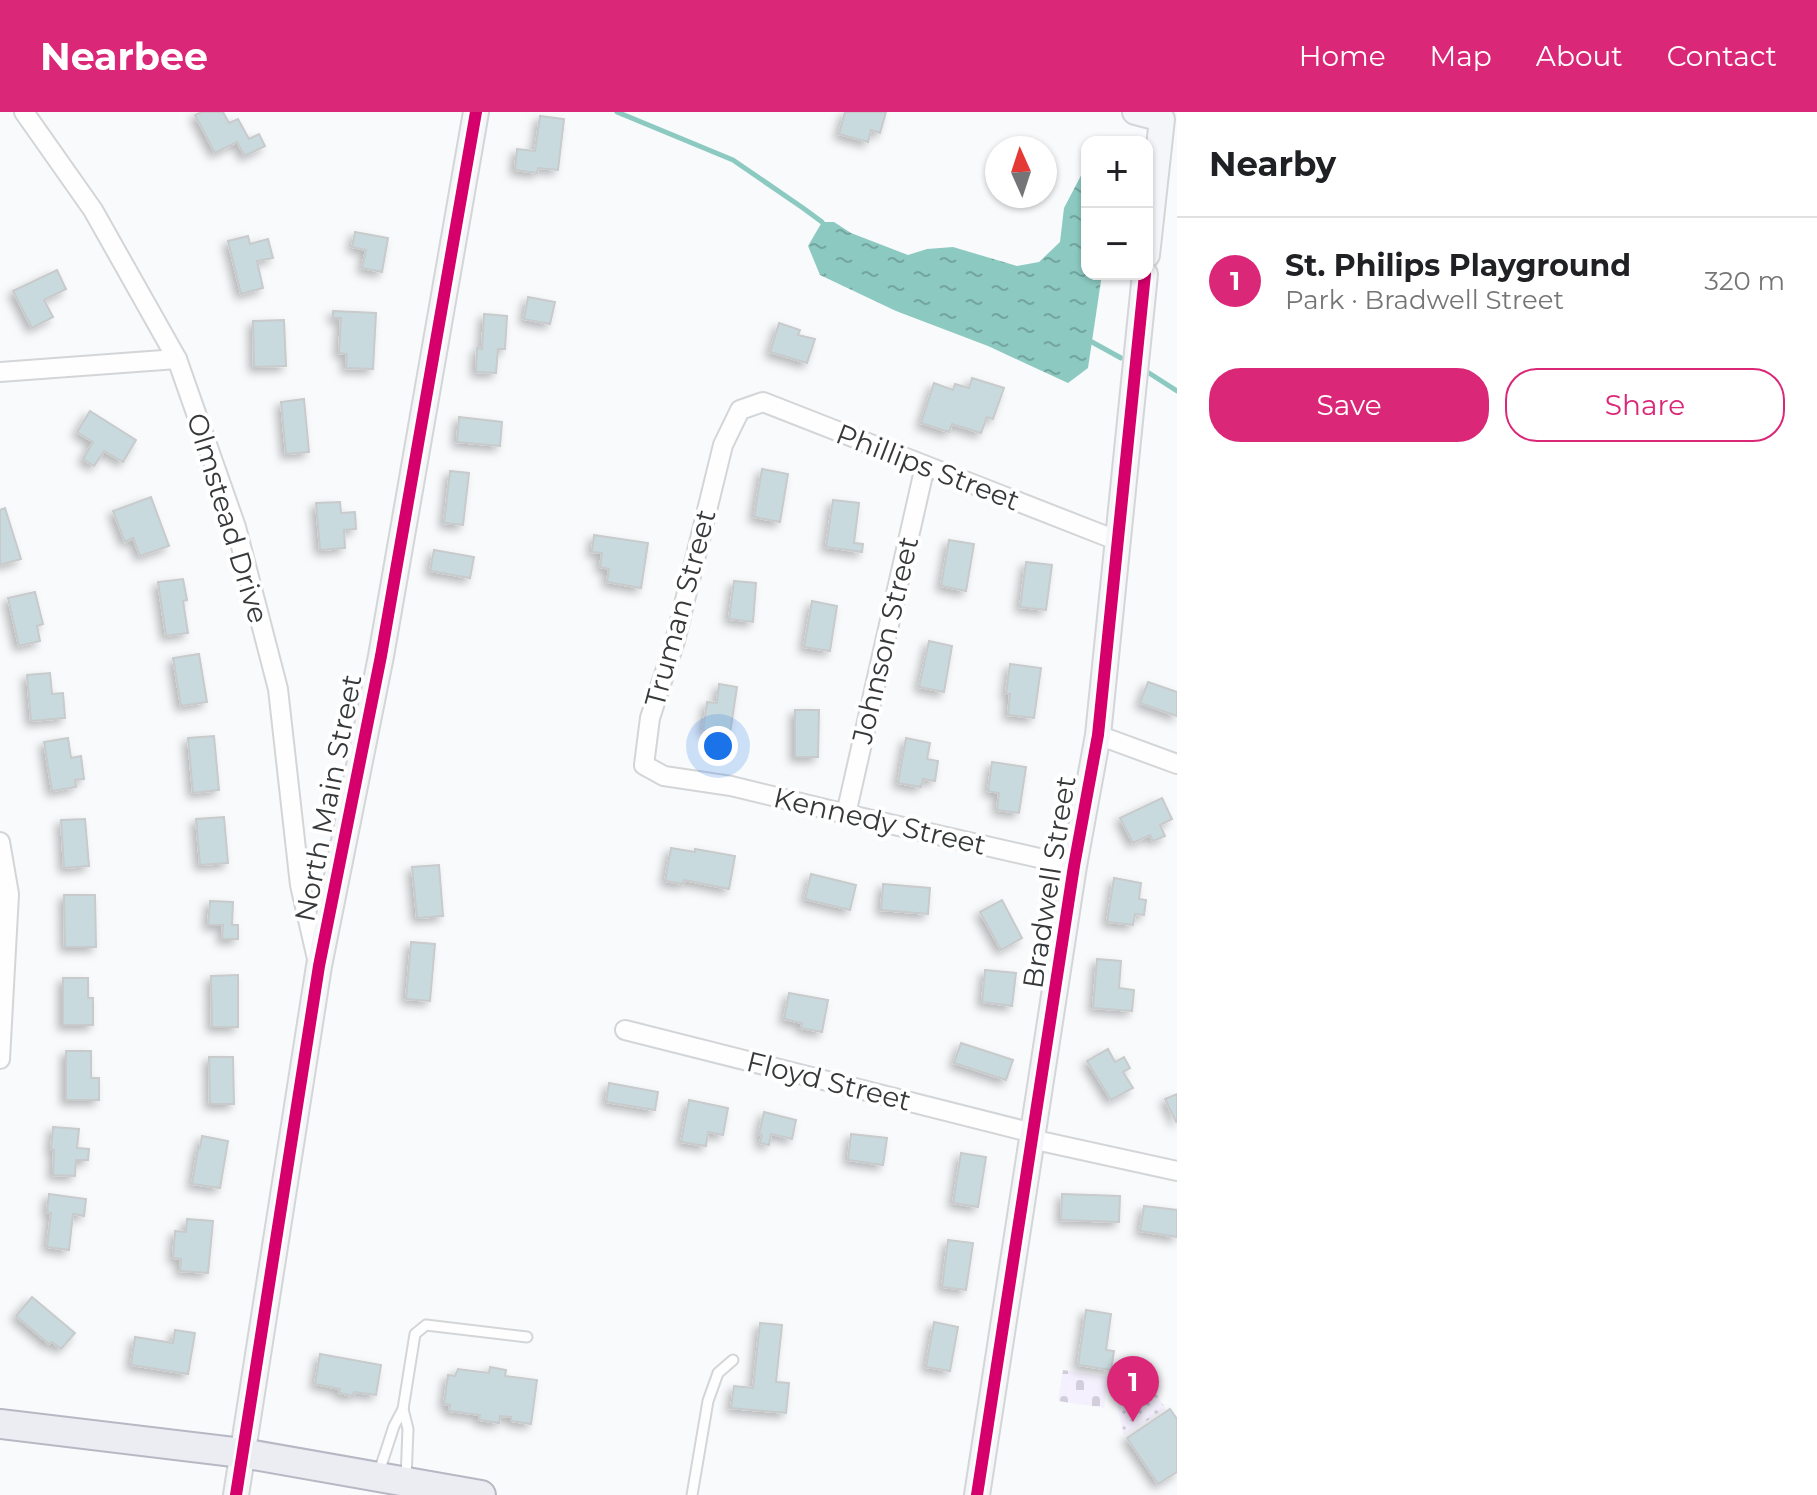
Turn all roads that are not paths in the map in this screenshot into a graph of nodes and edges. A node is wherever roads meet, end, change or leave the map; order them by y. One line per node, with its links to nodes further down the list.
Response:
1 (24, 112): 7 (street, Olmstead Drive)
2 (476, 112): 18 (street, North Main Street)
3 (1135, 112): 4 (street)
4 (1167, 119): 5 (street)
5 (1153, 214)
6 (1144, 280): 11 (street, Bradwell Street)
7 (177, 359): 8 (street); 18 (street, Olmstead Drive)
8 (0, 372)
9 (740, 410): 10 (street, Phillips Street); 14 (street, Truman Street)
10 (925, 466): 11 (street, Phillips Street); 15 (street, Johnson Street)
11 (1116, 540): 12 (street, Bradwell Street)
12 (1098, 735): 13 (street); 17 (street, Bradwell Street)
13 (1177, 764)
14 (686, 780): 15 (street, Kennedy Street)
15 (846, 814): 17 (street, Kennedy Street)
16 (0, 842): 20 (street)
17 (1074, 866): 21 (street, Bradwell Street)
18 (319, 966): 27 (street, North Main Street)
19 (625, 1030): 21 (street, Floyd Street)
20 (0, 1059)
21 (1032, 1136): 22 (street, Floyd Street); 33 (street, Bradwell Street)
22 (1177, 1171)
23 (527, 1337): 25 (lane)
24 (733, 1360): 32 (lane)
25 (403, 1409): 28 (lane); 29 (lane)
26 (0, 1424): 27 (main road)
27 (242, 1453): 28 (main road); 30 (street, North Main Street)
28 (377, 1477): 29 (main road)
29 (406, 1482): 31 (main road)
30 (236, 1495)
31 (481, 1495)
32 (692, 1495)
33 (977, 1495)

